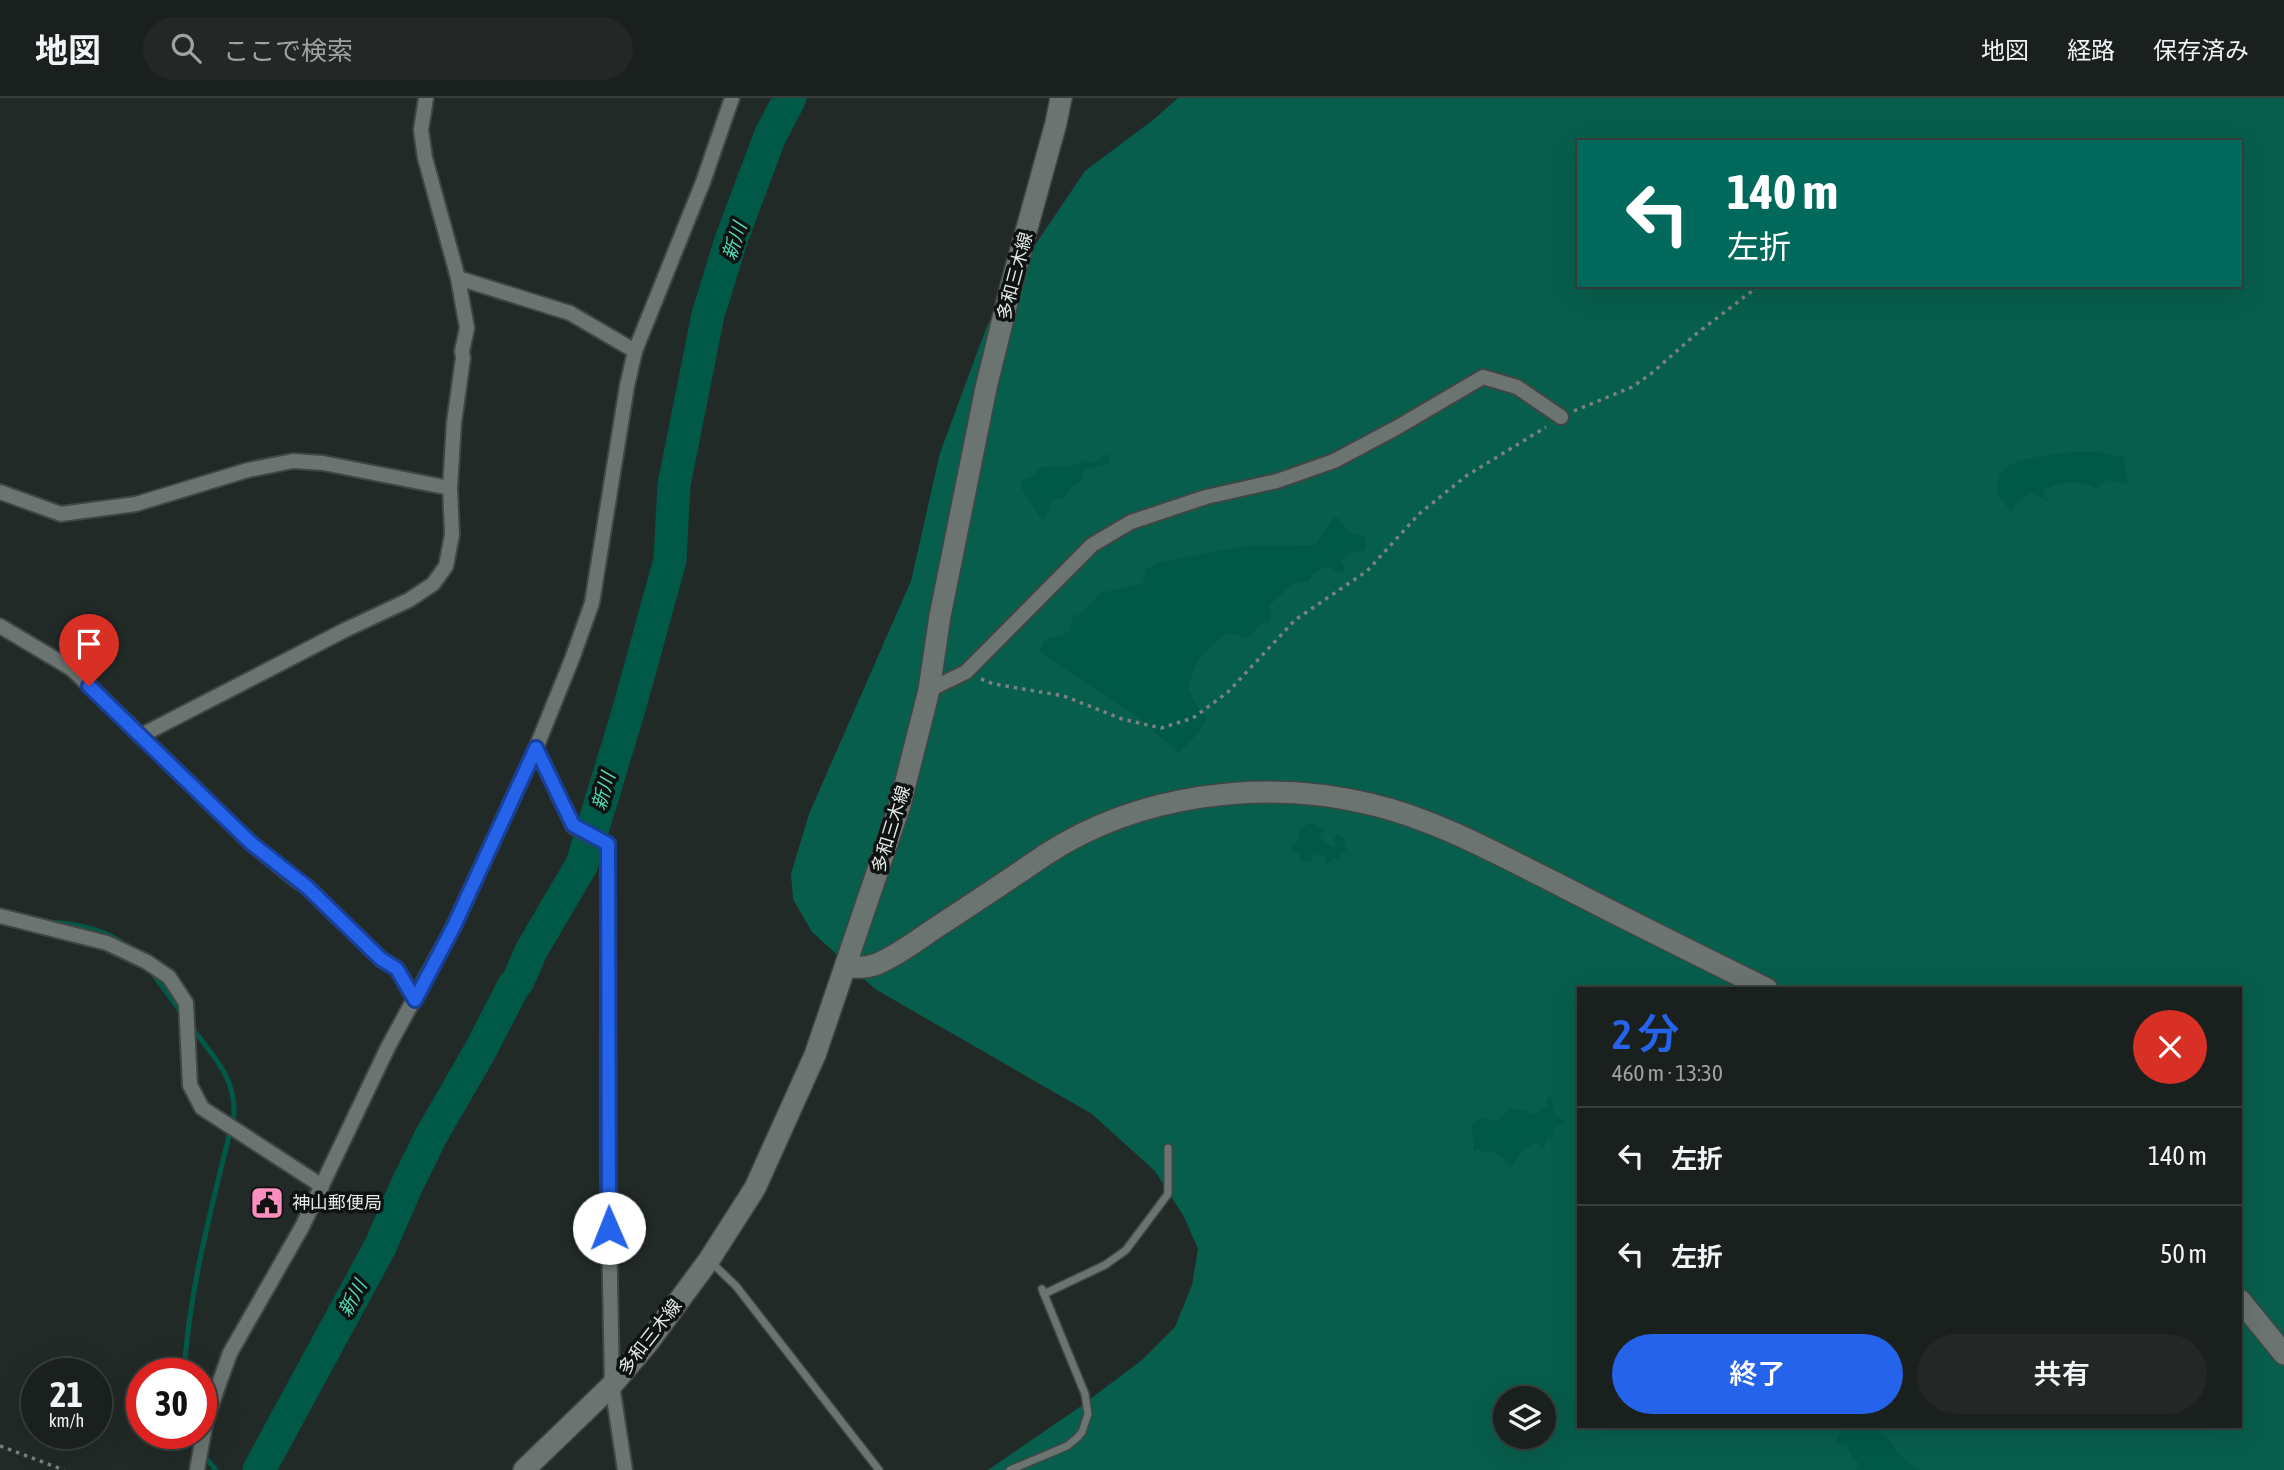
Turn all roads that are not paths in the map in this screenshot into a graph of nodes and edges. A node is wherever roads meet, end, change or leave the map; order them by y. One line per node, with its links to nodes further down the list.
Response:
1 (426, 98): 4 (street)
2 (732, 98): 5 (street)
3 (1060, 98): 10 (main road, 多和三木線)
4 (457, 278): 5 (street); 7 (street)
5 (635, 351): 12 (street)
6 (1561, 416): 10 (street)
7 (450, 488): 8 (street); 11 (street)
8 (0, 492)
9 (0, 625): 11 (street)
10 (929, 691): 14 (main road, 多和三木線)
11 (140, 736): 16 (street)
12 (536, 748): 16 (street); 22 (street)
13 (0, 916): 18 (street)
14 (846, 966): 15 (main road); 19 (main road, 多和三木線)
15 (1763, 987)
16 (415, 1000): 18 (street)
17 (1168, 1148): 27 (lane)
18 (322, 1186): 23 (street)
19 (709, 1260): 22 (main road, 多和三木線); 26 (lane)
20 (2242, 1302): 21 (main road)
21 (2284, 1354)
22 (612, 1385): 24 (main road, 多和三木線); 25 (street)
23 (197, 1470)
24 (524, 1470)
25 (625, 1470)
26 (879, 1470)
27 (1010, 1470)

